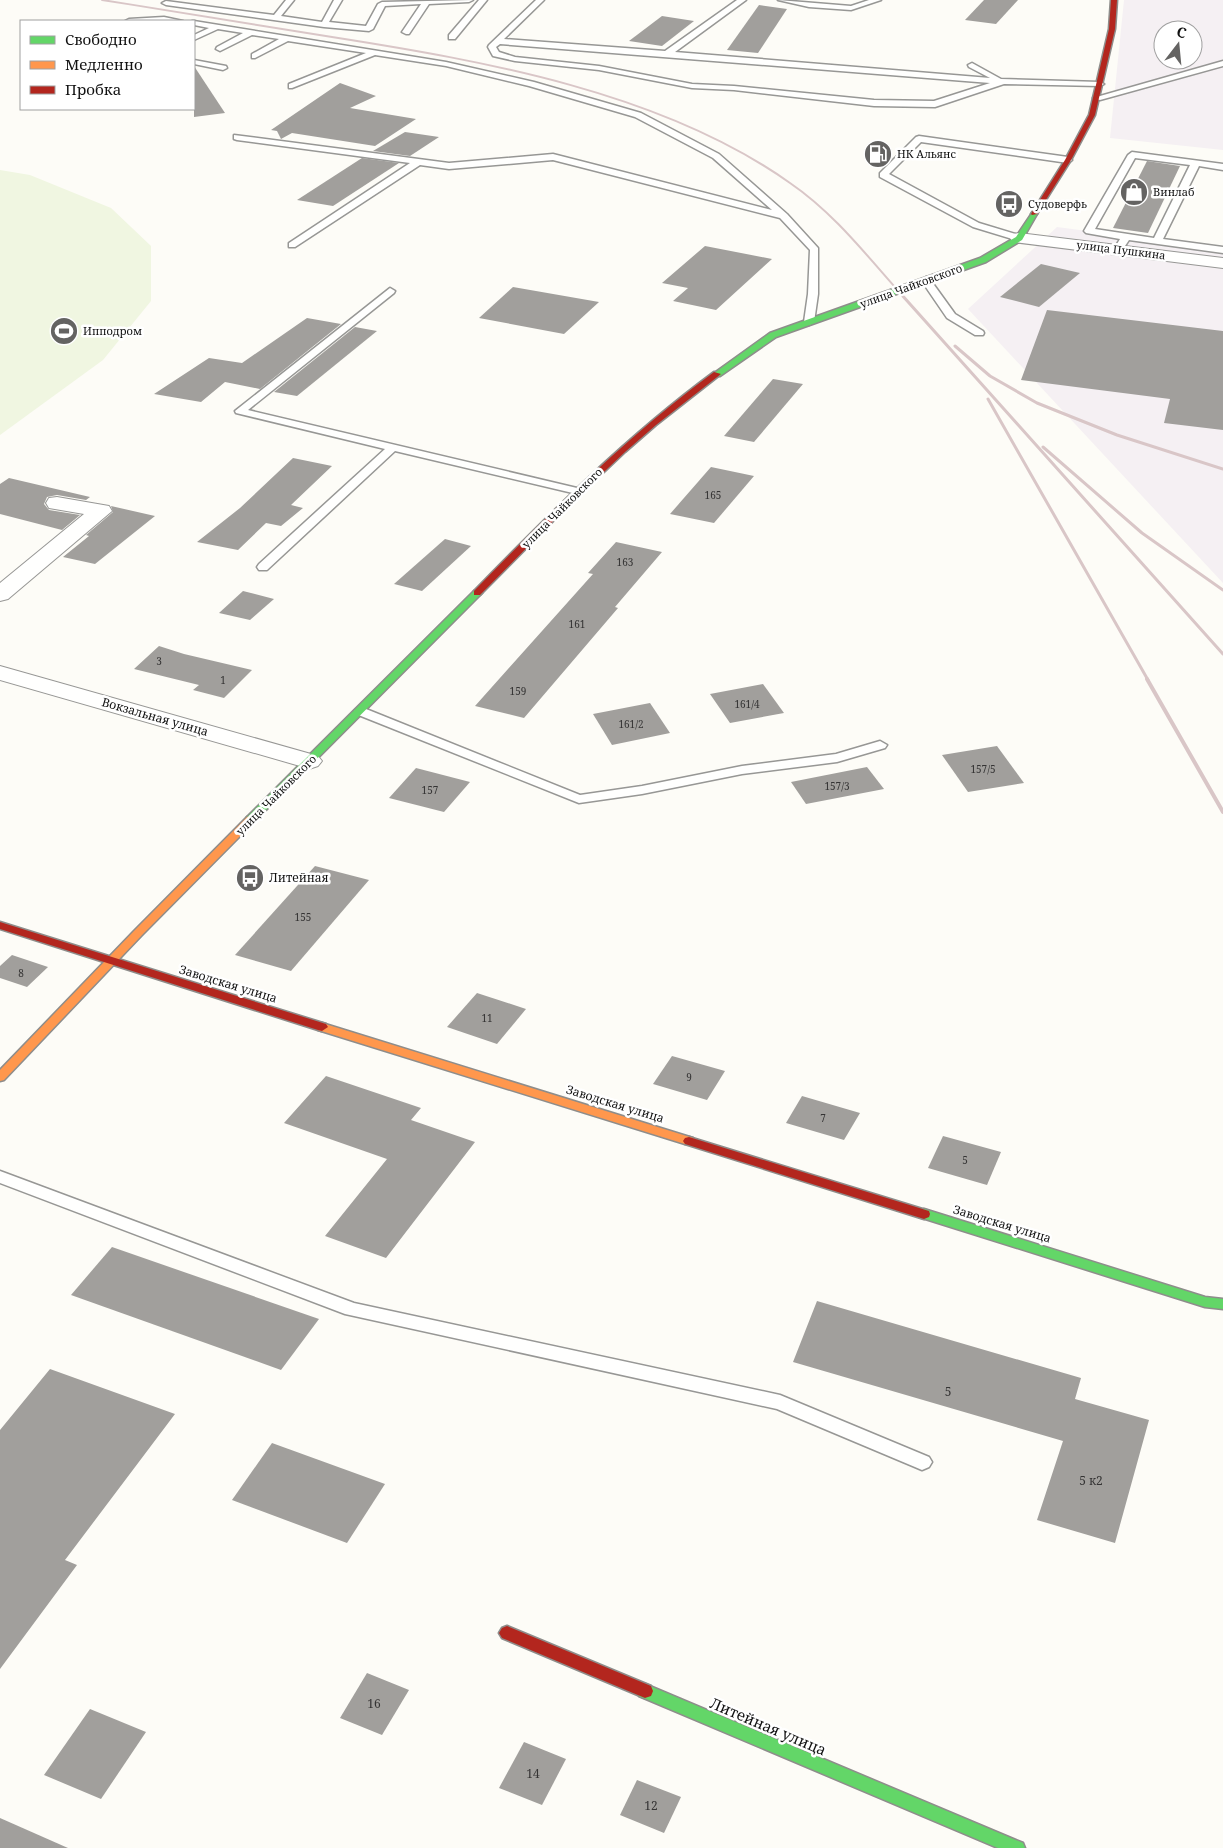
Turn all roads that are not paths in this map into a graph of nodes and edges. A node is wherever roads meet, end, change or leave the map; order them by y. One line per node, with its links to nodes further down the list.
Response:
1 (290, 0): 12 (lane)
2 (338, 0): 16 (lane)
3 (469, 0): 11 (lane)
4 (484, 0): 20 (lane)
5 (540, 0): 23 (lane)
6 (742, 0): 26 (lane)
7 (782, 0): 8 (lane)
8 (877, 0)
9 (1114, 0): 33 (street, улица Чайковского)
10 (166, 3): 12 (lane)
11 (426, 3): 16 (lane); 19 (lane)
12 (276, 18): 16 (lane)
13 (146, 20): 14 (lane)
14 (172, 20)
15 (195, 23): 17 (lane)
16 (324, 25)
17 (216, 27): 18 (lane); 21 (lane)
18 (251, 32): 22 (lane); 24 (lane)
19 (406, 32)
20 (452, 37)
21 (195, 38)
22 (287, 38): 25 (lane); 27 (lane)
23 (497, 41): 26 (lane); 32 (lane)
24 (220, 49)
25 (374, 53): 34 (lane); 41 (lane)
26 (667, 54): 32 (lane)
27 (255, 56)
28 (195, 62): 31 (lane)
29 (1223, 64): 35 (lane)
30 (972, 65): 32 (lane)
31 (224, 68)
32 (1003, 82): 33 (lane)
33 (1100, 84): 35 (street, улица Чайковского)
34 (292, 86)
35 (1097, 98): 37 (street, улица Чайковского)
36 (236, 137): 38 (lane)
37 (1068, 160): 42 (street, улица Чайковского); 42 (lane)
38 (418, 162): 41 (lane); 45 (lane)
39 (1196, 164): 40 (lane); 43 (lane); 44 (lane)
40 (1223, 167)
41 (784, 216): 50 (lane)
42 (1019, 238): 44 (street, улица Пушкина); 48 (street, улица Чайковского)
43 (1156, 241): 44 (lane); 46 (lane)
44 (1123, 243): 47 (street, улица Пушкина)
45 (292, 246)
46 (1223, 250)
47 (1223, 263)
48 (926, 280): 50 (street, улица Чайковского); 51 (lane)
49 (390, 291): 52 (lane)
50 (809, 322): 53 (street, улица Чайковского)
51 (979, 333)
52 (393, 447): 53 (lane); 55 (lane)
53 (577, 491): 58 (street, улица Чайковского)
54 (57, 503): 56 (street)
55 (263, 566)
56 (0, 594)
57 (0, 673): 60 (street, Вокзальная улица)
58 (361, 711): 59 (lane); 60 (street, улица Чайковского)
59 (880, 745)
60 (310, 760): 62 (street, улица Чайковского)
61 (0, 925): 62 (street, Заводская улица)
62 (110, 961): 63 (street, улица Чайковского); 65 (street, Заводская улица)
63 (0, 1076)
64 (0, 1178): 66 (lane)
65 (1223, 1304)
66 (922, 1462)
67 (507, 1633): 68 (street, Литейная улица)
68 (1018, 1848)

